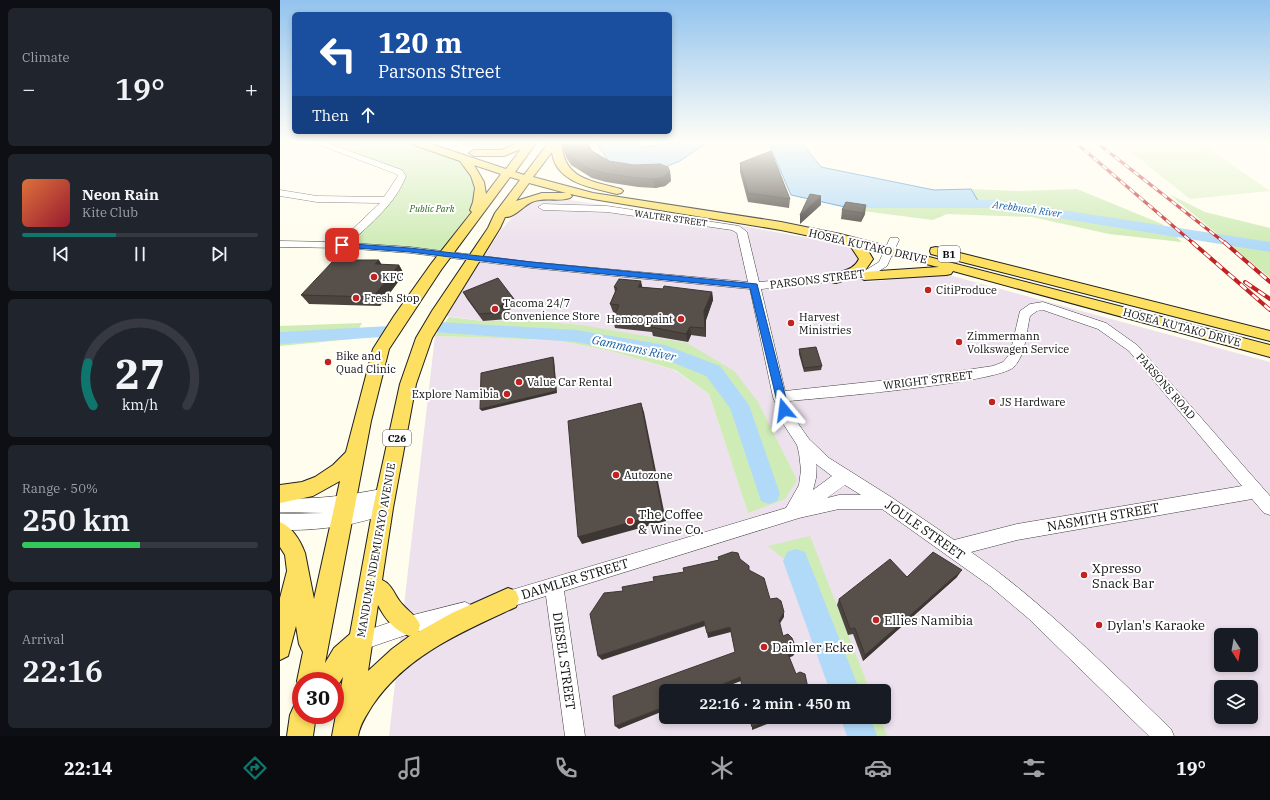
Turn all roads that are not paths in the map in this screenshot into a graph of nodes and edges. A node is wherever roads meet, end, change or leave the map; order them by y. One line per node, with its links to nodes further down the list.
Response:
1 (402, 176): 10 (street)
2 (477, 176): 13 (main road)
3 (505, 176): 13 (main road, MANDUME NDEMUFAYO AVENUE / C26)
4 (528, 176): 14 (main road, MANDUME NDEMUFAYO AVENUE / C26)
5 (533, 176): 12 (main road, HOSEA KUTAKO DRIVE / B1)
6 (536, 176): 9 (main road, HOSEA KUTAKO DRIVE / B1)
7 (573, 176): 9 (main road)
8 (280, 192): 10 (street)
9 (623, 192): 18 (main road, HOSEA KUTAKO DRIVE / B1)
10 (386, 200): 17 (street)
11 (543, 207): 23 (street, WALTER STREET)
12 (675, 210): 14 (main road); 15 (main road, HOSEA KUTAKO DRIVE / B1)
13 (472, 219): 19 (main road, MANDUME NDEMUFAYO AVENUE / C26)
14 (494, 228): 19 (main road, MANDUME NDEMUFAYO AVENUE / C26)
15 (851, 241): 18 (main road, HOSEA KUTAKO DRIVE / B1); 22 (main road)
16 (280, 244): 17 (street, PARSONS STREET)
17 (342, 245): 19 (street, PARSONS STREET)
18 (892, 245): 20 (main road, HOSEA KUTAKO DRIVE / B1); 21 (street, PARSONS STREET); 25 (main road, HOSEA KUTAKO DRIVE / B1)
19 (460, 256): 23 (street, PARSONS STREET); 29 (main road, MANDUME NDEMUFAYO AVENUE / C26); 33 (main road, MANDUME NDEMUFAYO AVENUE / C26)
20 (983, 275): 21 (main road); 26 (main road, HOSEA KUTAKO DRIVE / B1)
21 (864, 276): 22 (street, PARSONS STREET)
22 (836, 278): 23 (street, PARSONS STREET)
23 (754, 286): 27 (street, JOULE STREET)
24 (1034, 307): 27 (street, WRIGHT STREET); 31 (street, PARSONS ROAD)
25 (1270, 336)
26 (1270, 351)
27 (780, 397): 28 (street, JOULE STREET)
28 (804, 443): 30 (street, JOULE STREET); 38 (street)
29 (355, 455): 32 (main road); 37 (main road, MANDUME NDEMUFAYO AVENUE / C26)
30 (845, 476): 34 (street, JOULE STREET); 38 (street, DAIMLER STREET)
31 (1255, 490): 36 (street, PARSONS ROAD); 41 (street, NASMITH STREET)
32 (280, 494)
33 (385, 502): 37 (street); 43 (main road, MANDUME NDEMUFAYO AVENUE / C26)
34 (884, 502): 38 (street, DAIMLER STREET); 41 (street, JOULE STREET)
35 (280, 505): 37 (street)
36 (1270, 508)
37 (342, 512): 39 (street); 49 (main road, MANDUME NDEMUFAYO AVENUE / C26)
38 (791, 514): 44 (street, DAIMLER STREET)
39 (280, 522)
40 (280, 532): 42 (main road)
41 (952, 549): 54 (street, JOULE STREET)
42 (298, 566): 48 (main road); 49 (main road)
43 (371, 586): 46 (main road); 47 (main road, MANDUME NDEMUFAYO AVENUE / C26)
44 (554, 586): 45 (street, DAIMLER STREET); 53 (street, DIESEL STREET)
45 (508, 599): 46 (street, DAIMLER STREET); 52 (main road)
46 (409, 625): 47 (street, DAIMLER STREET)
47 (360, 642): 51 (main road); 52 (main road, MANDUME NDEMUFAYO AVENUE / C26)
48 (280, 648)
49 (313, 655): 50 (main road, MANDUME NDEMUFAYO AVENUE / C26)
50 (310, 672)
51 (333, 672)
52 (346, 728)
53 (575, 736)
54 (1164, 736)

